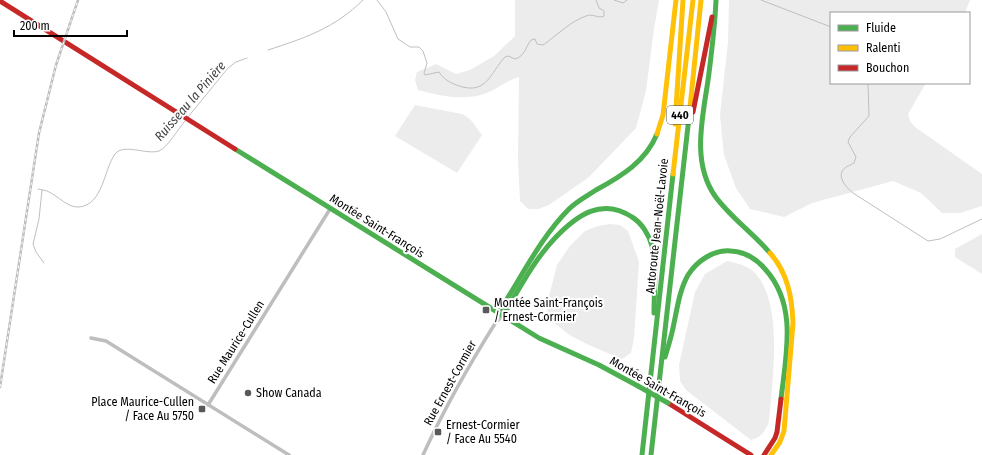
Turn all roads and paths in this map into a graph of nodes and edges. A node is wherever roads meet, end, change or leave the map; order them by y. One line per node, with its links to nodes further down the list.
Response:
1 (0, 0): 9 (main road, Montée Saint-François)
2 (676, 0): 10 (main road)
3 (683, 0): 8 (main road)
4 (693, 0): 8 (main road, Autoroute Jean-Noël-Lavoie / 440)
5 (701, 0): 7 (main road, Autoroute Jean-Noël-Lavoie / 440)
6 (716, 0): 7 (main road); 21 (main road)
7 (687, 145): 13 (main road, Autoroute Jean-Noël-Lavoie / 440)
8 (670, 195): 12 (main road, Autoroute Jean-Noël-Lavoie / 440)
9 (330, 208): 10 (main road, Montée Saint-François); 14 (street, Rue Maurice-Cullen)
10 (501, 314): 12 (main road); 16 (street, Rue Ernest-Cormier); 19 (main road, Montée Saint-François, bridge)
11 (91, 338): 14 (street)
12 (654, 347): 17 (main road, Autoroute Jean-Noël-Lavoie / 440)
13 (660, 380): 18 (main road, Autoroute Jean-Noël-Lavoie / 440); 20 (main road)
14 (208, 405): 15 (street)
15 (289, 455)
16 (423, 455)
17 (642, 455)
18 (651, 455)
19 (751, 455)
20 (764, 455)
21 (771, 455)

